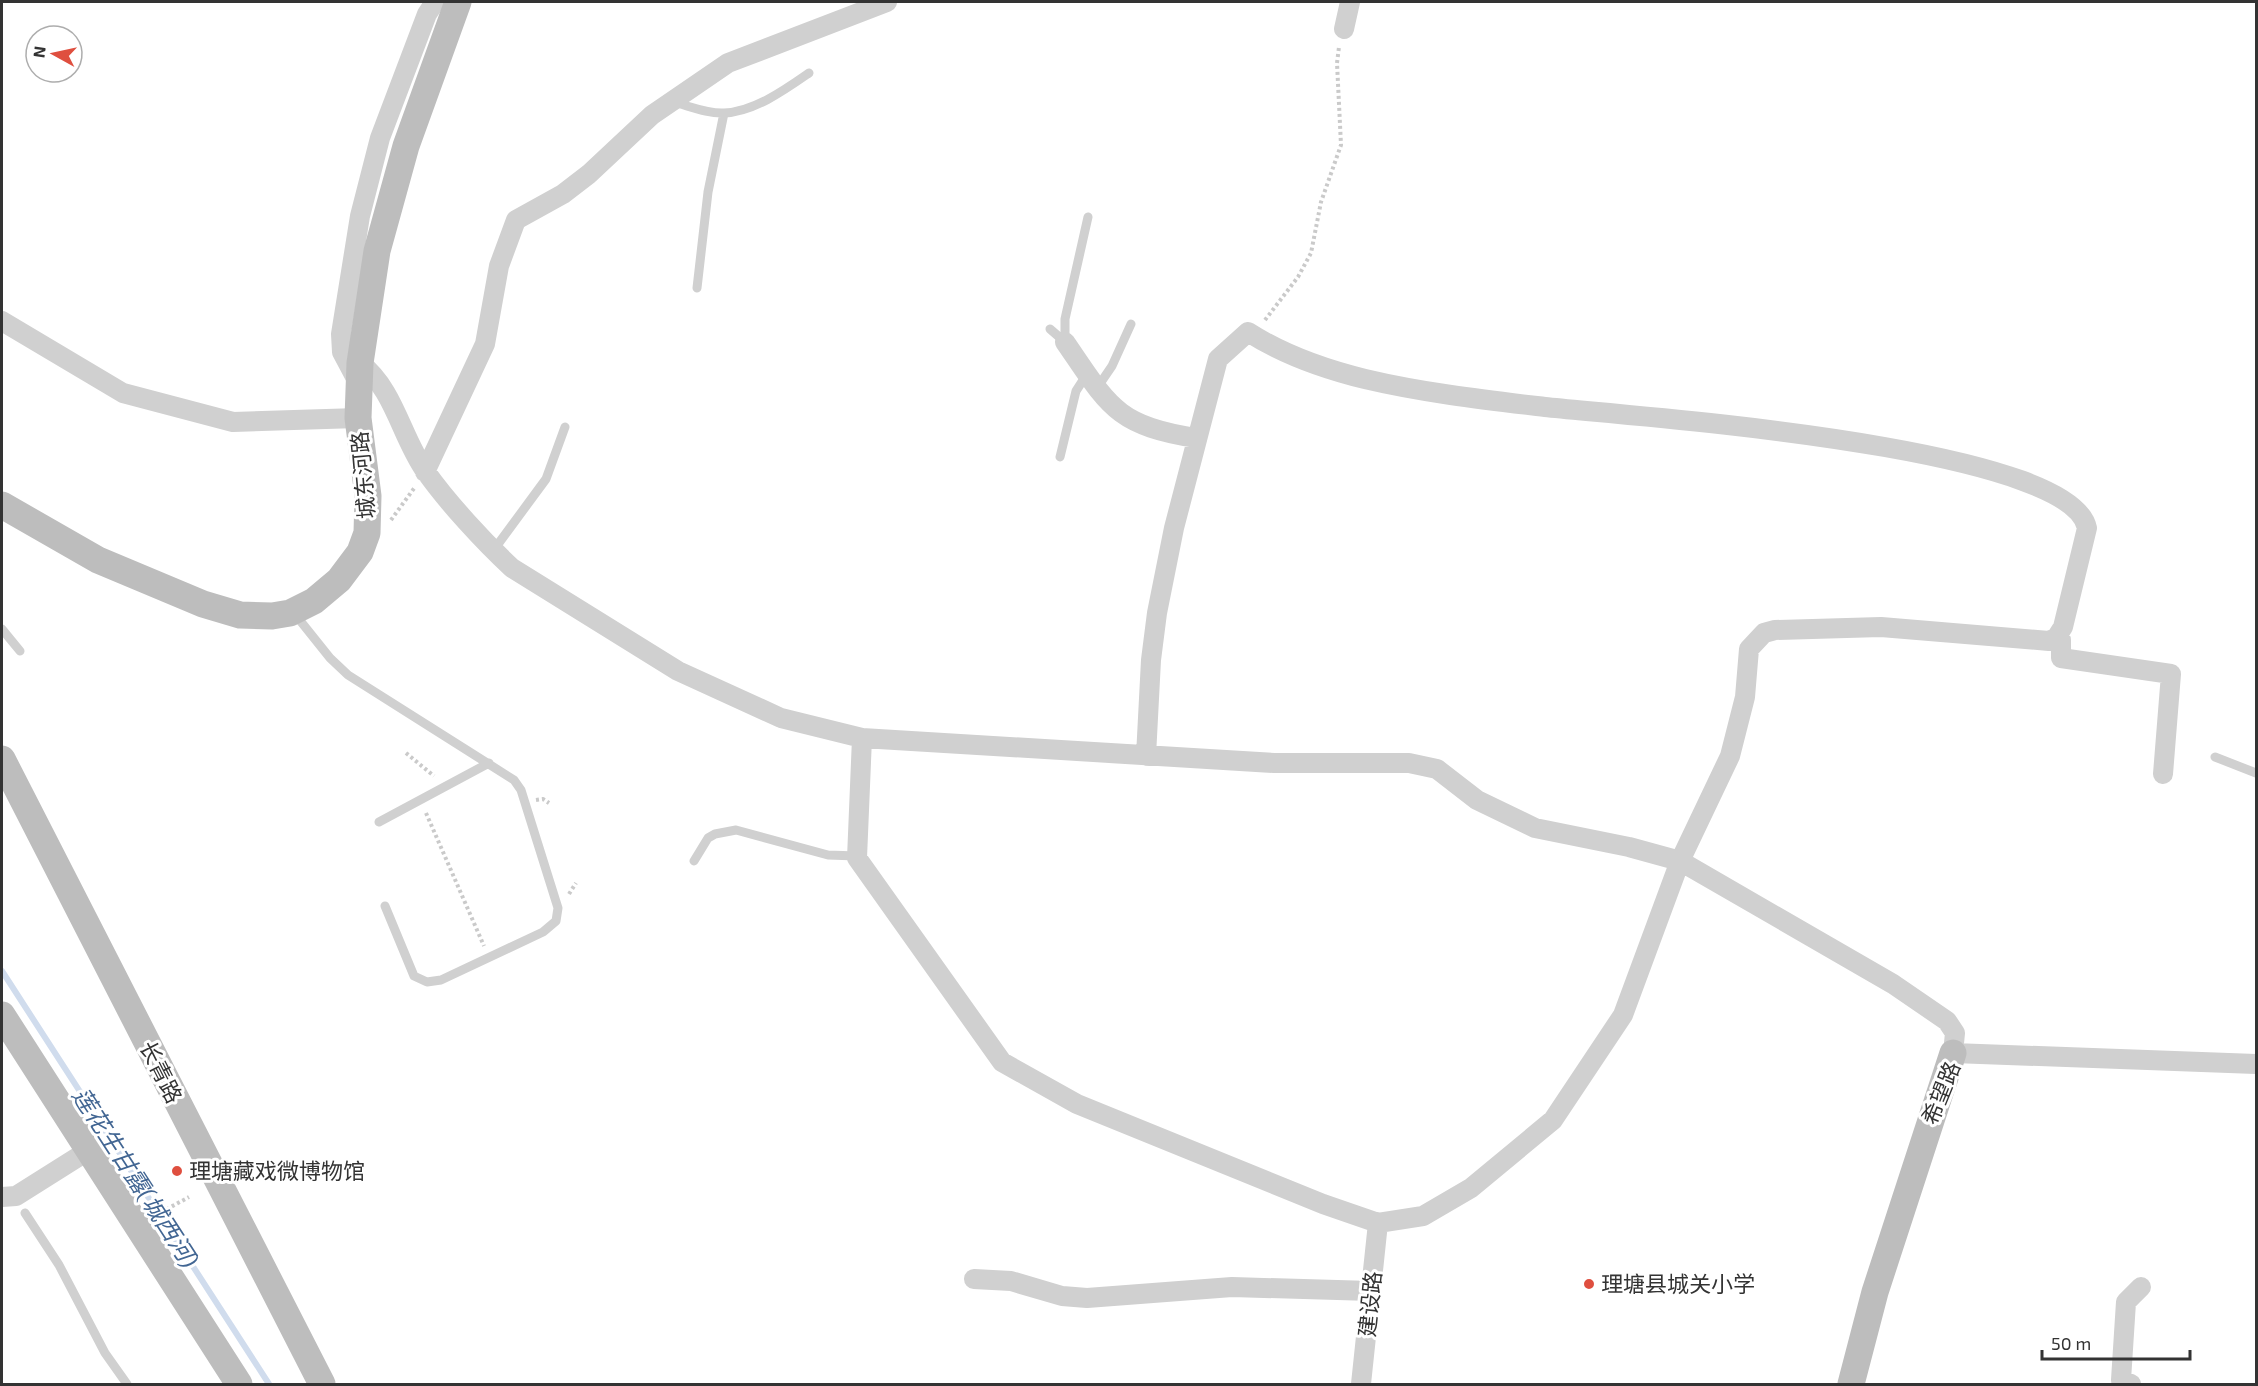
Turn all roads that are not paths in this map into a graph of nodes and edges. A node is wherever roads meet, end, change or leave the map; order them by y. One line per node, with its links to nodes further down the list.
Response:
1 (435, 2): 15 (street)
2 (458, 2): 15 (street, 城东河路)
3 (887, 2): 7 (street)
4 (1350, 2): 5 (street)
5 (1344, 29)
6 (809, 73): 8 (lane)
7 (673, 102): 8 (lane); 21 (street)
8 (724, 113): 10 (lane)
9 (1088, 217): 14 (lane)
10 (697, 288)
11 (2, 321): 17 (street)
12 (1131, 324): 16 (lane)
13 (1050, 329): 14 (lane)
14 (1065, 342): 16 (street)
15 (359, 373): 17 (street, 城东河路); 21 (street)
16 (1092, 381): 19 (street); 20 (lane)
17 (358, 418): 24 (street, 城东河路)
18 (565, 427): 23 (lane)
19 (1196, 438): 26 (street); 29 (street)
20 (1060, 457)
21 (425, 472): 23 (street)
22 (2, 505): 24 (street, 城东河路)
23 (493, 551): 28 (street)
24 (293, 611): 32 (lane)
25 (2, 629): 27 (lane)
26 (2056, 638): 34 (street); 38 (street)
27 (20, 651)
28 (862, 738): 29 (street); 36 (street)
29 (1146, 756): 38 (street)
30 (2215, 757): 33 (lane)
31 (2, 759): 53 (street, 长青路)
32 (489, 763): 35 (lane); 39 (lane)
33 (2256, 773)
34 (2163, 774)
35 (379, 822)
36 (857, 856): 37 (lane); 47 (street)
37 (694, 861)
38 (1680, 861): 42 (street); 47 (street)
39 (385, 906)
40 (2, 1015): 41 (street)
41 (10, 1039): 44 (street)
42 (1953, 1053): 43 (street, 希望路); 55 (street, 希望路)
43 (2256, 1064)
44 (89, 1150): 45 (street); 52 (street)
45 (2, 1197)
46 (25, 1213): 51 (lane)
47 (1378, 1223): 50 (street, 建设路)
48 (974, 1279): 50 (street)
49 (2141, 1287): 56 (street)
50 (1371, 1291): 54 (street, 建设路)
51 (127, 1384)
52 (239, 1384)
53 (322, 1384)
54 (1361, 1384)
55 (1851, 1384)
56 (2131, 1384)

